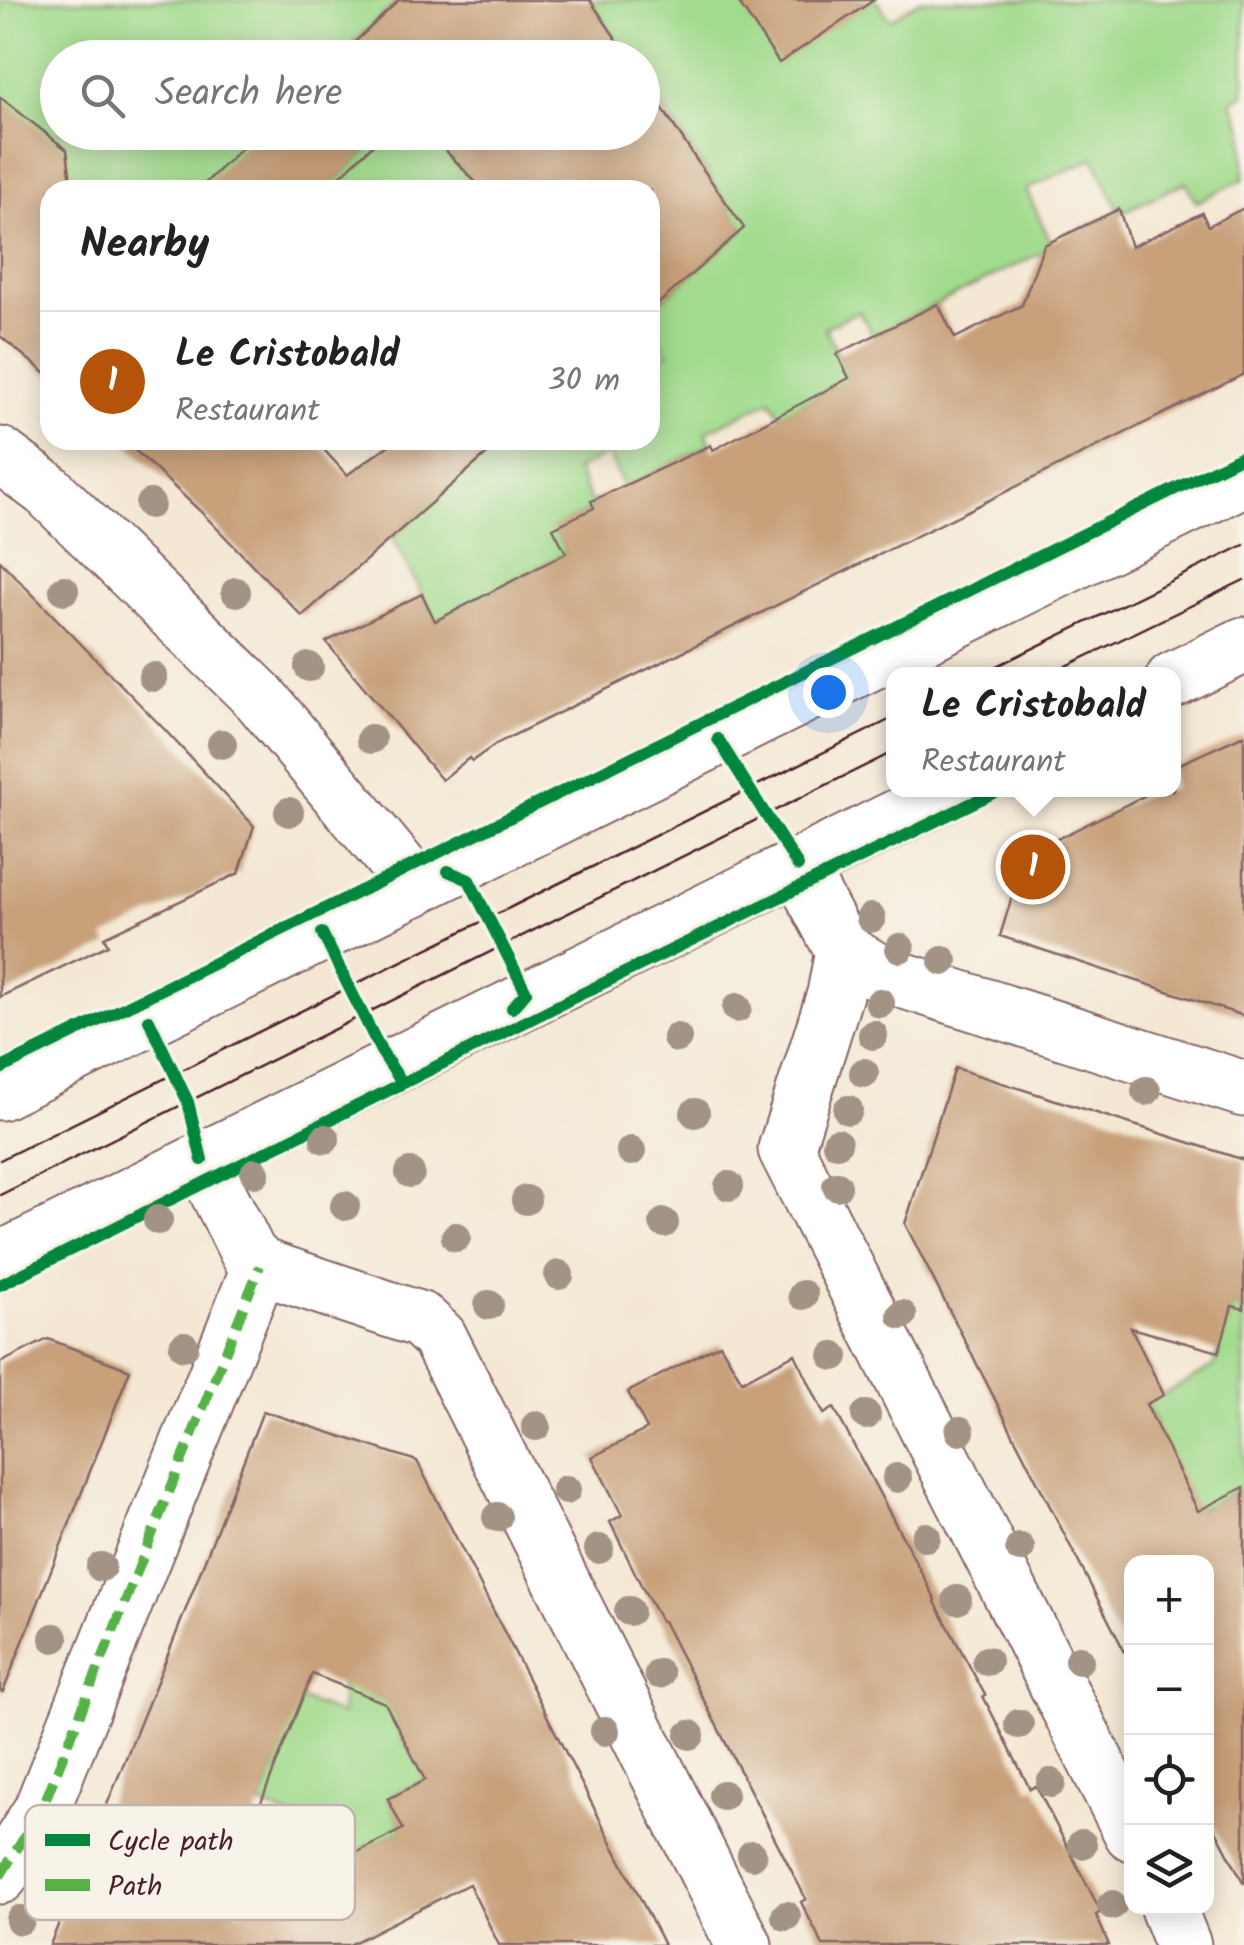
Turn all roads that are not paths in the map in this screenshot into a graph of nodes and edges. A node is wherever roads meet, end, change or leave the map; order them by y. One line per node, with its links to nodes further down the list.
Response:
1 (0, 455): 7 (street)
2 (1244, 478): 7 (street)
3 (1244, 645): 4 (street)
4 (1181, 676)
5 (940, 797): 6 (street)
6 (798, 866): 8 (street); 11 (street)
7 (413, 889): 10 (street)
8 (844, 950): 9 (street); 15 (street)
9 (1244, 1090)
10 (0, 1092)
11 (202, 1160): 12 (street); 13 (street)
12 (0, 1260)
13 (260, 1266): 14 (street); 19 (street)
14 (44, 1805)
15 (1128, 1825)
16 (25, 1837): 17 (street)
17 (0, 1876)
18 (1171, 1915): 20 (street)
19 (744, 1945)
20 (1184, 1945)

